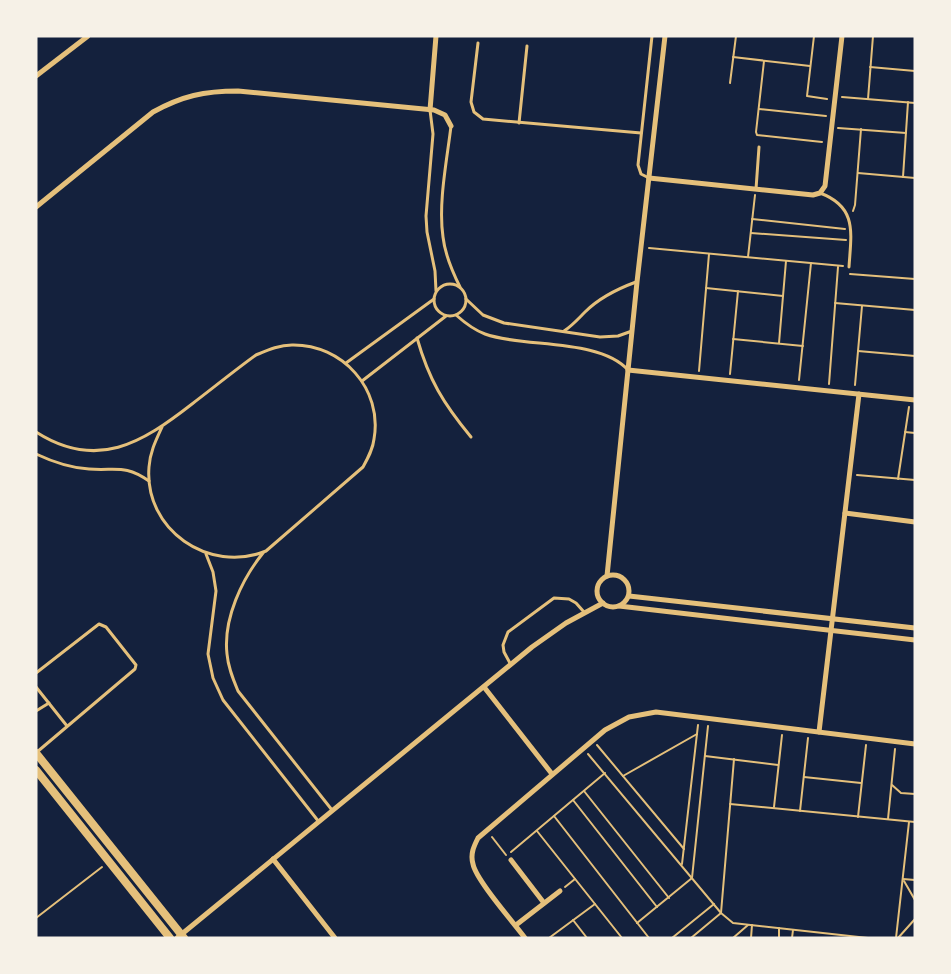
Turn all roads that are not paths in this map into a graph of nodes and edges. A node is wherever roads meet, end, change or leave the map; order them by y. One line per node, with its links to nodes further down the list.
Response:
1 (88, 36): 8 (street)
2 (436, 36): 9 (street)
3 (652, 36): 12 (lane)
4 (665, 36): 14 (street)
5 (842, 36): 16 (street)
6 (478, 43): 10 (lane)
7 (527, 46): 10 (lane)
8 (36, 76)
9 (430, 110): 11 (street); 17 (street); 21 (lane)
10 (519, 123): 12 (lane)
11 (451, 126): 20 (lane)
12 (641, 133): 14 (lane)
13 (759, 147): 15 (lane)
14 (649, 178): 15 (street); 19 (street)
15 (756, 189): 16 (street)
16 (820, 193): 18 (lane)
17 (36, 207)
18 (849, 267)
19 (637, 282): 26 (street); 27 (lane)
20 (460, 287): 21 (lane); 23 (lane)
21 (436, 291): 22 (lane)
22 (434, 299): 25 (lane); 29 (lane)
23 (466, 300): 24 (lane); 27 (lane)
24 (456, 315): 25 (lane); 30 (lane)
25 (446, 316): 28 (lane)
26 (633, 330): 27 (lane); 30 (street)
27 (564, 332)
28 (418, 338): 31 (lane); 36 (lane)
29 (346, 363): 31 (lane); 34 (lane)
30 (628, 370): 32 (street); 43 (street)
31 (362, 381): 42 (lane)
32 (856, 394): 33 (street); 39 (street)
33 (912, 400)
34 (162, 427): 35 (lane); 38 (lane)
35 (36, 432)
36 (471, 437)
37 (36, 454): 38 (lane)
38 (149, 482): 41 (lane)
39 (845, 513): 40 (street); 48 (street)
40 (915, 522)
41 (206, 553): 42 (lane); 65 (lane)
42 (263, 553): 64 (lane)
43 (607, 576): 44 (street); 45 (street)
44 (629, 596): 46 (street); 48 (street)
45 (603, 603): 46 (street); 47 (street)
46 (618, 606): 50 (street)
47 (584, 612): 52 (street); 52 (lane)
48 (832, 619): 49 (street); 50 (street)
49 (915, 628)
50 (831, 630): 51 (street); 59 (street)
51 (915, 640)
52 (511, 665): 55 (street)
53 (36, 672): 58 (lane)
54 (36, 687): 56 (lane)
55 (484, 687): 63 (street); 64 (street)
56 (49, 702): 57 (lane); 58 (lane)
57 (36, 711)
58 (67, 726): 61 (lane)
59 (819, 732): 60 (street); 63 (street)
60 (915, 744)
61 (36, 753): 71 (street)
62 (36, 770): 72 (street)
63 (552, 774): 70 (street)
64 (333, 810): 65 (street)
65 (319, 822): 66 (street)
66 (273, 860): 71 (street); 73 (street)
67 (511, 860): 69 (street)
68 (560, 891): 69 (street)
69 (544, 903): 70 (street)
70 (516, 925): 74 (street)
71 (181, 937)
72 (170, 938)
73 (335, 938)
74 (525, 938)

